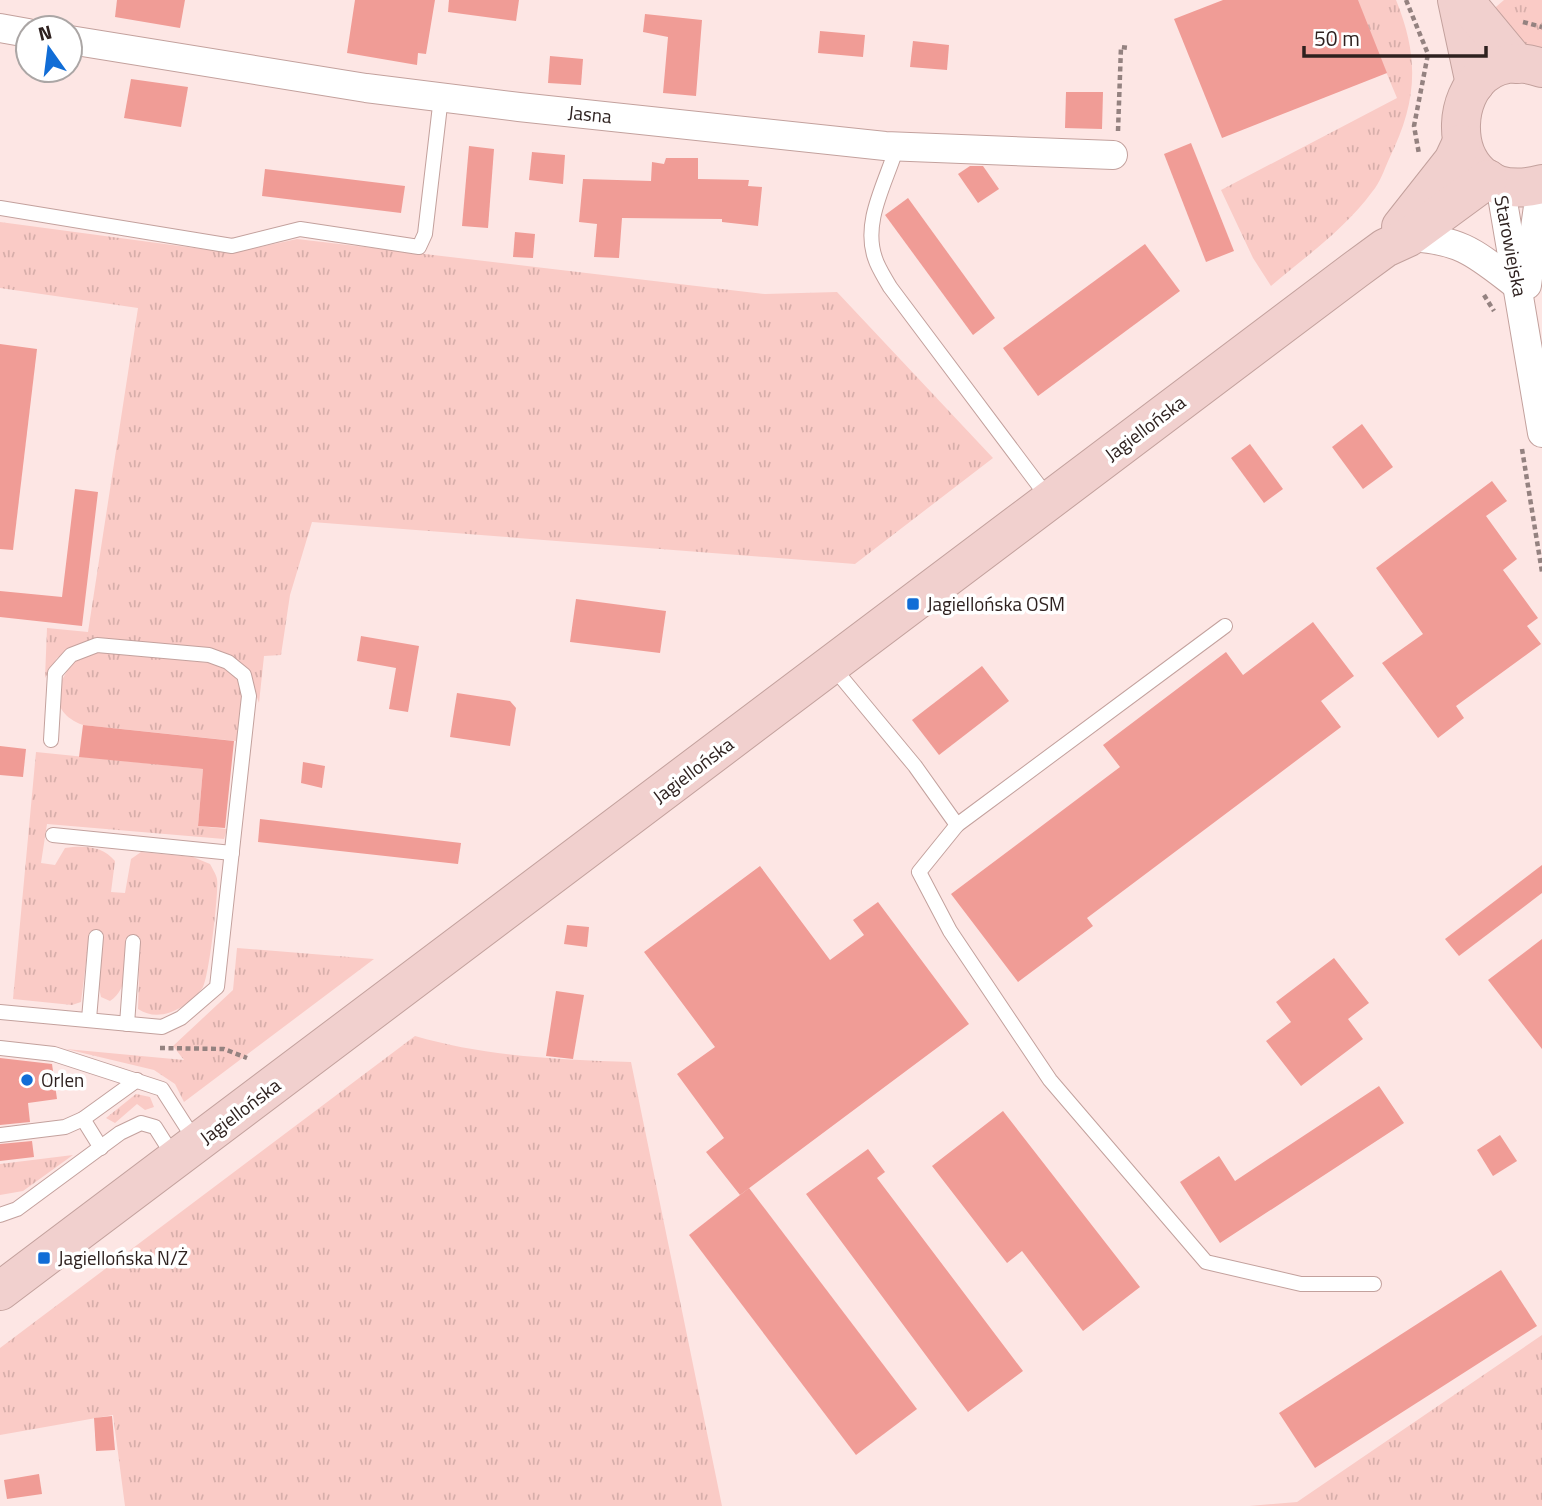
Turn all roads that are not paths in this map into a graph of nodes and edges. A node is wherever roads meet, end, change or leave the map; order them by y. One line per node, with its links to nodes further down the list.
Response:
1 (1457, 0): 5 (street)
2 (1464, 0): 4 (street)
3 (84, 42): 6 (street, Jasna)
4 (1529, 66): 5 (street)
5 (1475, 83): 7 (street)
6 (441, 97): 8 (street, Jasna); 12 (lane)
7 (1461, 144): 10 (street); 13 (street, Jagiellońska)
8 (897, 146): 9 (street, Jasna); 16 (lane)
9 (1116, 148)
10 (1494, 182): 11 (street); 13 (street, Jagiellońska); 14 (street, Starowiejska)
11 (1541, 185): 14 (street)
12 (0, 208)
13 (1397, 243): 14 (street); 16 (street, Jagiellońska)
14 (1521, 300): 15 (street, Starowiejska)
15 (1541, 427)
16 (1050, 500): 18 (street, Jagiellońska)
17 (1225, 626): 20 (lane)
18 (832, 665): 20 (lane); 33 (street, Jagiellońska)
19 (51, 740): 22 (lane)
20 (957, 825): 35 (lane)
21 (53, 835): 22 (lane)
22 (232, 853): 27 (lane)
23 (96, 937): 26 (lane)
24 (134, 942): 27 (lane)
25 (0, 1012): 26 (lane)
26 (89, 1018): 27 (lane)
27 (127, 1024)
28 (0, 1048): 29 (lane)
29 (137, 1080): 30 (lane); 33 (lane)
30 (83, 1119): 31 (lane); 32 (lane)
31 (0, 1135)
32 (101, 1148): 33 (lane); 34 (lane)
33 (186, 1151): 36 (street, Jagiellońska)
34 (0, 1214)
35 (1374, 1284)
36 (0, 1291)

